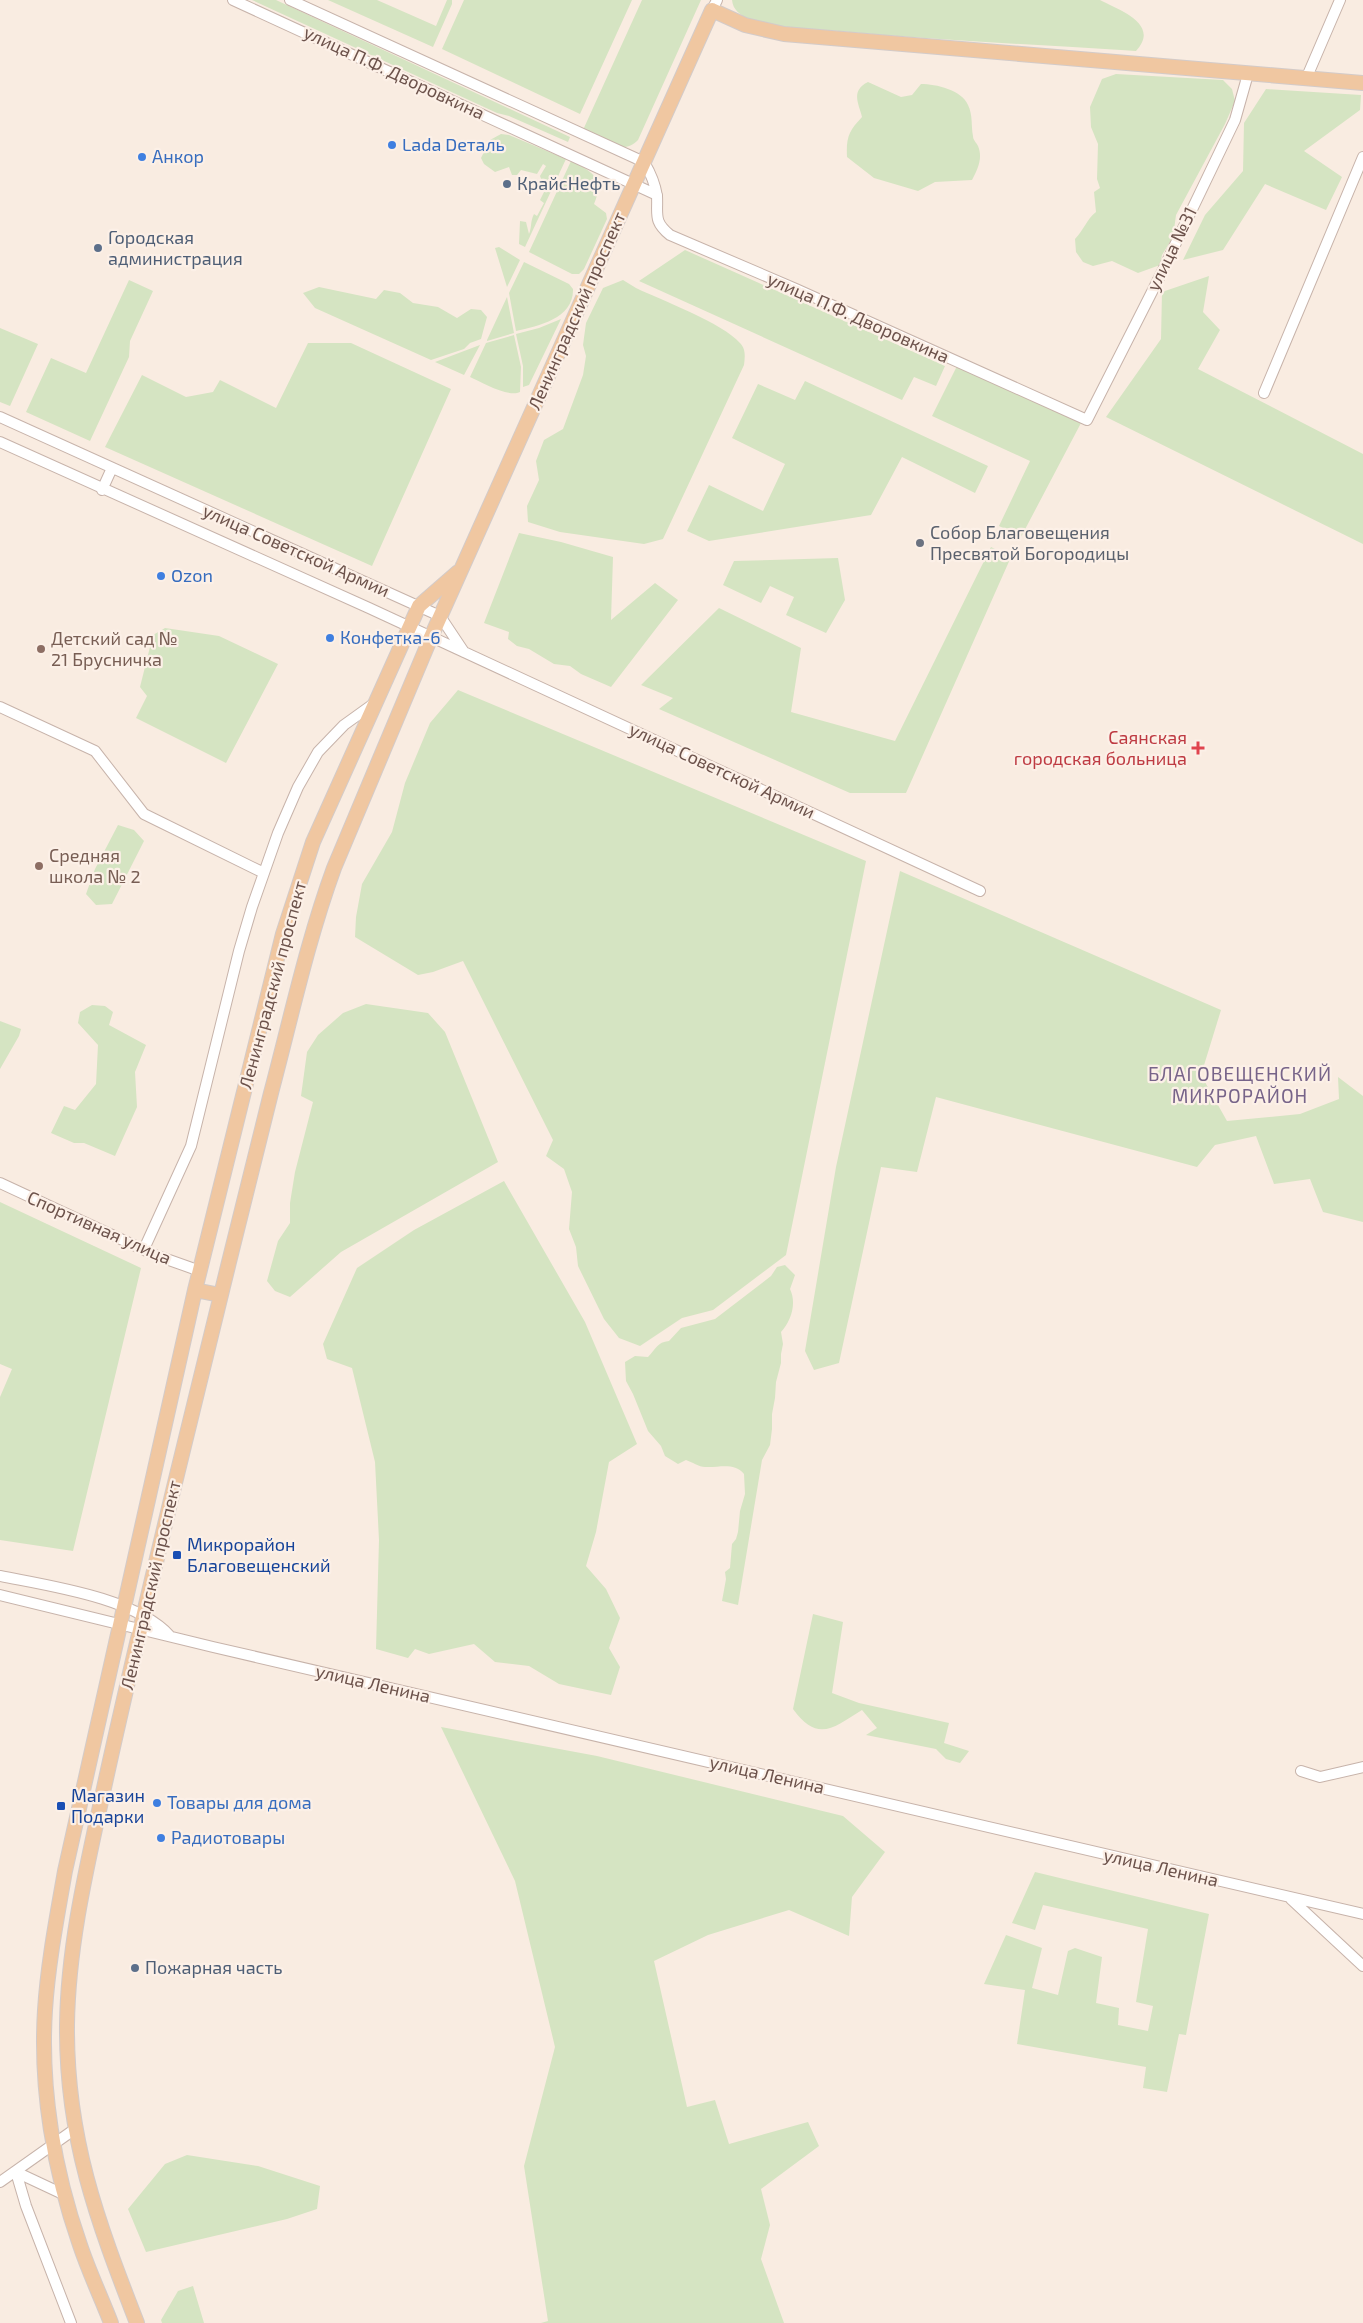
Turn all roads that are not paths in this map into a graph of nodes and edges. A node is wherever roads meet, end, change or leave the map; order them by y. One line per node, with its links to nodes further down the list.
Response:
1 (290, 0): 9 (street, улица П.Ф. Дворовкина)
2 (1340, 0): 6 (street)
3 (237, 1): 10 (street, улица П.Ф. Дворовкина)
4 (715, 5): 5 (main road); 9 (main road, Ленинградский проспект)
5 (1248, 74): 6 (main road); 14 (street, улица №31)
6 (1306, 79): 7 (main road)
7 (1363, 83)
8 (1363, 157): 12 (street)
9 (644, 162): 10 (main road, Ленинградский проспект); 11 (street, улица П.Ф. Дворовкина)
10 (634, 184): 11 (street, улица П.Ф. Дворовкина); 18 (main road, Ленинградский проспект)
11 (657, 195): 14 (street, улица П.Ф. Дворовкина)
12 (1264, 393)
13 (0, 417): 16 (street, улица Советской Армии)
14 (1087, 420)
15 (0, 442): 17 (street, улица Советской Армии)
16 (112, 468): 17 (street); 19 (street, улица Советской Армии)
17 (102, 490): 21 (street, улица Советской Армии)
18 (462, 568): 19 (main road, Ленинградский проспект); 20 (main road, Ленинградский проспект)
19 (420, 606): 20 (street, улица Советской Армии); 21 (main road, Ленинградский проспект)
20 (440, 616): 22 (main road, Ленинградский проспект); 23 (street, улица Советской Армии)
21 (410, 627): 22 (street, улица Советской Армии); 24 (main road, Ленинградский проспект)
22 (431, 637): 23 (street, улица Советской Армии); 32 (main road, Ленинградский проспект)
23 (464, 652): 27 (street, улица Советской Армии)
24 (377, 701): 26 (street); 30 (main road, Ленинградский проспект)
25 (0, 707): 26 (street)
26 (264, 873): 29 (street)
27 (980, 891)
28 (0, 1183): 29 (street, Спортивная улица)
29 (144, 1249): 30 (street, Спортивная улица)
30 (200, 1271): 31 (main road, Ленинградский проспект)
31 (195, 1290): 32 (main road); 35 (main road, Ленинградский проспект)
32 (220, 1295): 36 (main road, Ленинградский проспект)
33 (0, 1576): 35 (street, улица Ленина)
34 (0, 1595): 37 (street, улица Ленина)
35 (124, 1607): 36 (street, улица Ленина); 37 (main road, Ленинградский проспект)
36 (144, 1614): 38 (main road, Ленинградский проспект); 39 (street, улица Ленина)
37 (120, 1624): 38 (street, улица Ленина); 42 (main road, Ленинградский проспект)
38 (140, 1629): 39 (street, улица Ленина); 43 (main road, Ленинградский проспект)
39 (171, 1637): 44 (street, улица Ленина)
40 (1363, 1767): 41 (street)
41 (1301, 1771)
42 (65, 1871): 43 (main road); 48 (main road, Ленинградский проспект)
43 (85, 1875): 47 (main road, Ленинградский проспект)
44 (1291, 1898): 45 (street, улица Ленина); 46 (street)
45 (1363, 1914)
46 (1363, 1966)
47 (75, 2129): 48 (street); 51 (main road, Ленинградский проспект)
48 (54, 2145): 49 (street); 52 (main road, Ленинградский проспект)
49 (16, 2172): 50 (street); 52 (street); 53 (street)
50 (0, 2182)
51 (88, 2187): 52 (main road); 55 (main road, Ленинградский проспект)
52 (65, 2195): 54 (main road, Ленинградский проспект)
53 (71, 2323)
54 (111, 2323)
55 (137, 2323)

